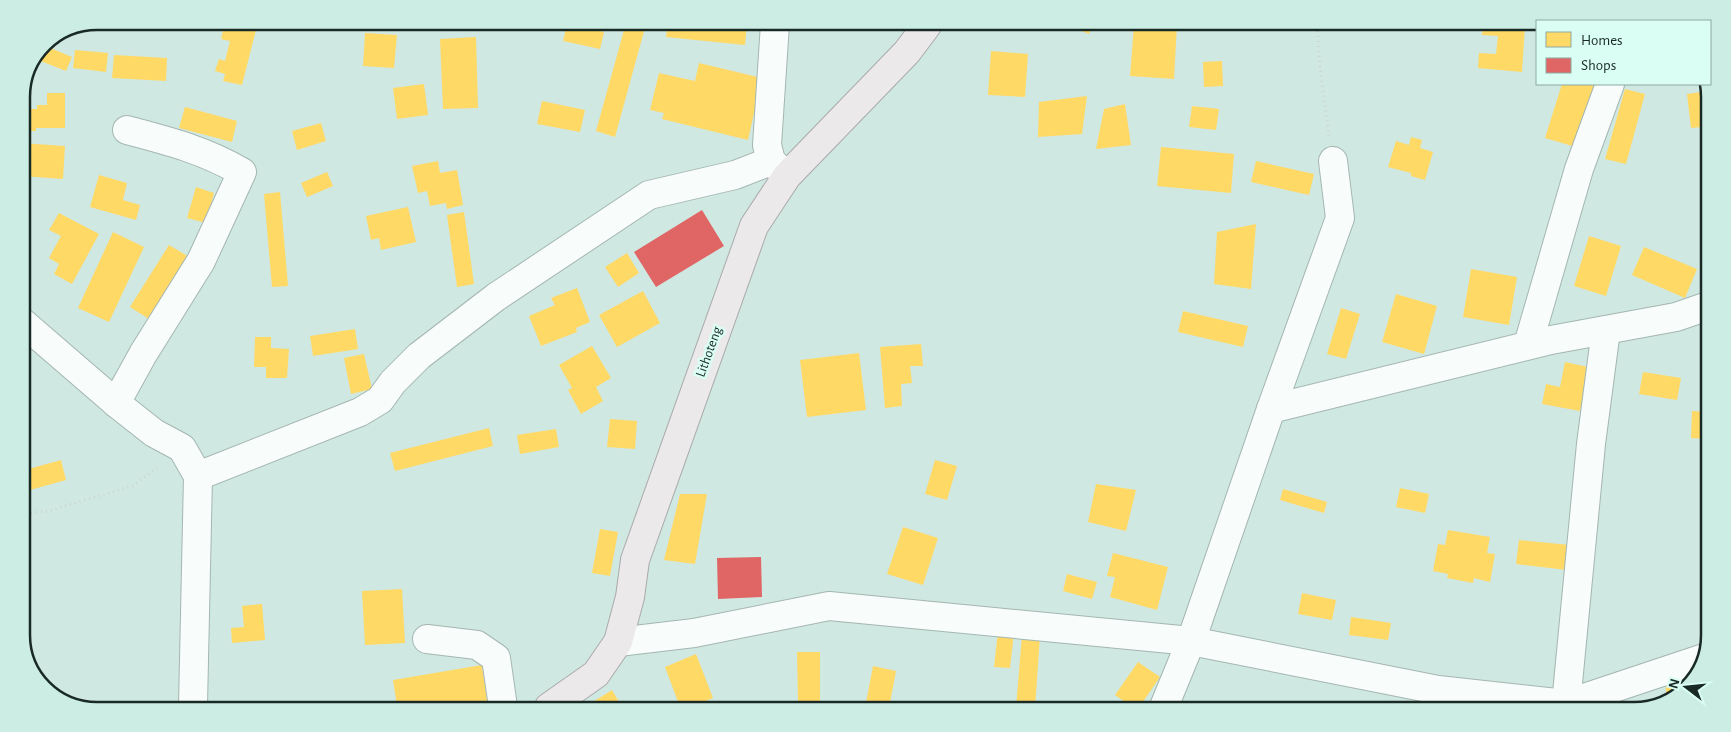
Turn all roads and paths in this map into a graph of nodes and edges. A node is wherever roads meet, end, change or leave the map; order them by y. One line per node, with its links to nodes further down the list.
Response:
1 (775, 30): 7 (street)
2 (924, 30): 7 (main road, Lithoteng)
3 (1317, 30): 6 (path)
4 (1610, 85): 11 (street)
5 (127, 130): 12 (street)
6 (1333, 161): 13 (street)
7 (779, 168): 15 (street); 19 (main road, Lithoteng)
8 (1701, 308): 10 (street)
9 (30, 329): 12 (street)
10 (1606, 330): 11 (street); 26 (street)
11 (1528, 345): 13 (street)
12 (116, 403): 14 (street)
13 (1271, 409): 18 (street)
14 (182, 448): 15 (street); 16 (path)
15 (198, 476): 21 (street)
16 (30, 513)
17 (427, 639): 22 (street)
18 (1191, 641): 19 (street); 24 (street); 25 (street)
19 (618, 642): 23 (main road, Lithoteng)
20 (1696, 661): 27 (street)
21 (193, 702)
22 (502, 702)
23 (555, 702)
24 (1166, 702)
25 (1482, 702)
26 (1576, 702)
27 (1589, 702)

